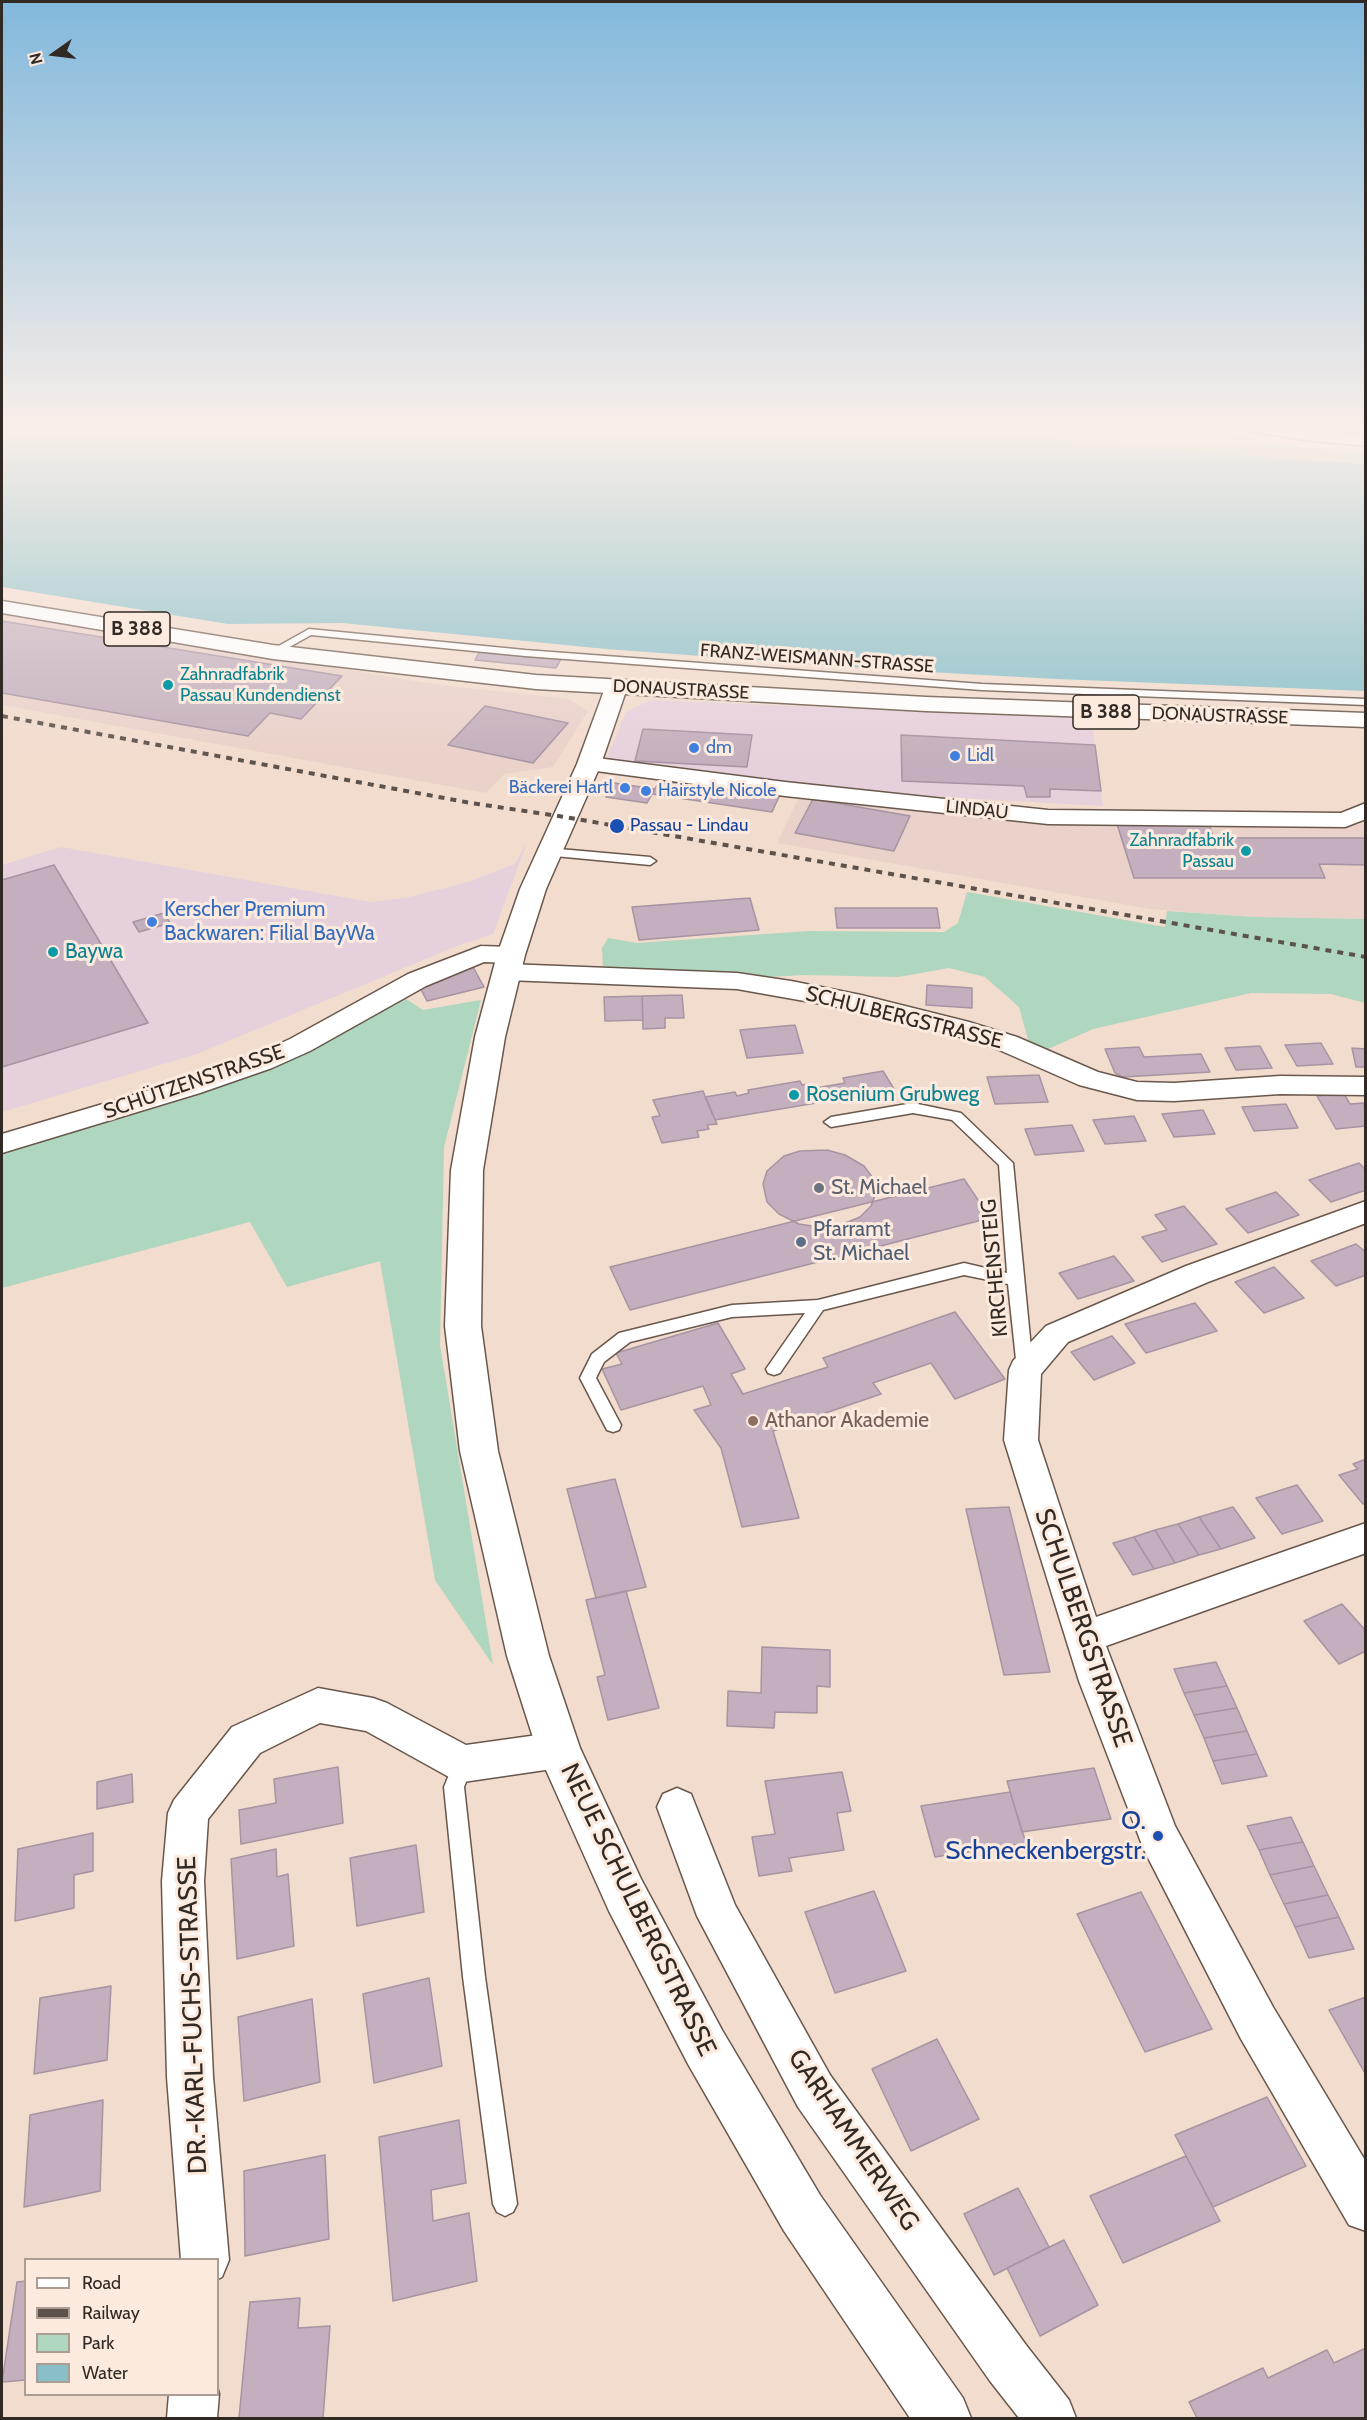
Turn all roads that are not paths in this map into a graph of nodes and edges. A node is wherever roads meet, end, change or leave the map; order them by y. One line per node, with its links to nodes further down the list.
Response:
1 (2, 607): 2 (main road, DONAUSTRASSE / B 388)
2 (273, 652): 3 (main road, DONAUSTRASSE / B 388); 4 (lane, FRANZ-WEISMANN-STRASSE)
3 (616, 688): 5 (main road, DONAUSTRASSE / B 388); 6 (main road, NEUE SCHULBERGSTRASSE)
4 (1365, 702)
5 (1365, 720)
6 (589, 764): 7 (street, LINDAU); 8 (main road, NEUE SCHULBERGSTRASSE)
7 (1365, 810)
8 (548, 852): 9 (lane); 10 (main road, NEUE SCHULBERGSTRASSE)
9 (650, 861)
10 (509, 963): 11 (street, SCHULBERGSTRASSE); 13 (street, SCHÜTZENSTRASSE); 22 (main road, NEUE SCHULBERGSTRASSE)
11 (1365, 1086)
12 (831, 1122): 15 (lane, KIRCHENSTEIG)
13 (2, 1144)
14 (1365, 1211): 18 (street)
15 (1015, 1280): 16 (lane); 18 (lane, KIRCHENSTEIG)
16 (818, 1306): 17 (lane); 19 (lane)
17 (774, 1369)
18 (1025, 1370): 21 (street, SCHULBERGSTRASSE)
19 (613, 1425)
20 (1365, 1538): 21 (street)
21 (1083, 1638): 26 (street, SCHULBERGSTRASSE)
22 (559, 1750): 23 (street); 30 (main road, NEUE SCHULBERGSTRASSE)
23 (463, 1764): 25 (lane); 27 (street, DR.-KARL-FUCHS-STRASSE)
24 (677, 1807): 31 (street, GARHAMMERWEG)
25 (505, 2204)
26 (1365, 2208)
27 (205, 2258)
28 (194, 2396): 29 (street)
29 (192, 2418)
30 (943, 2418)
31 (1052, 2418)

